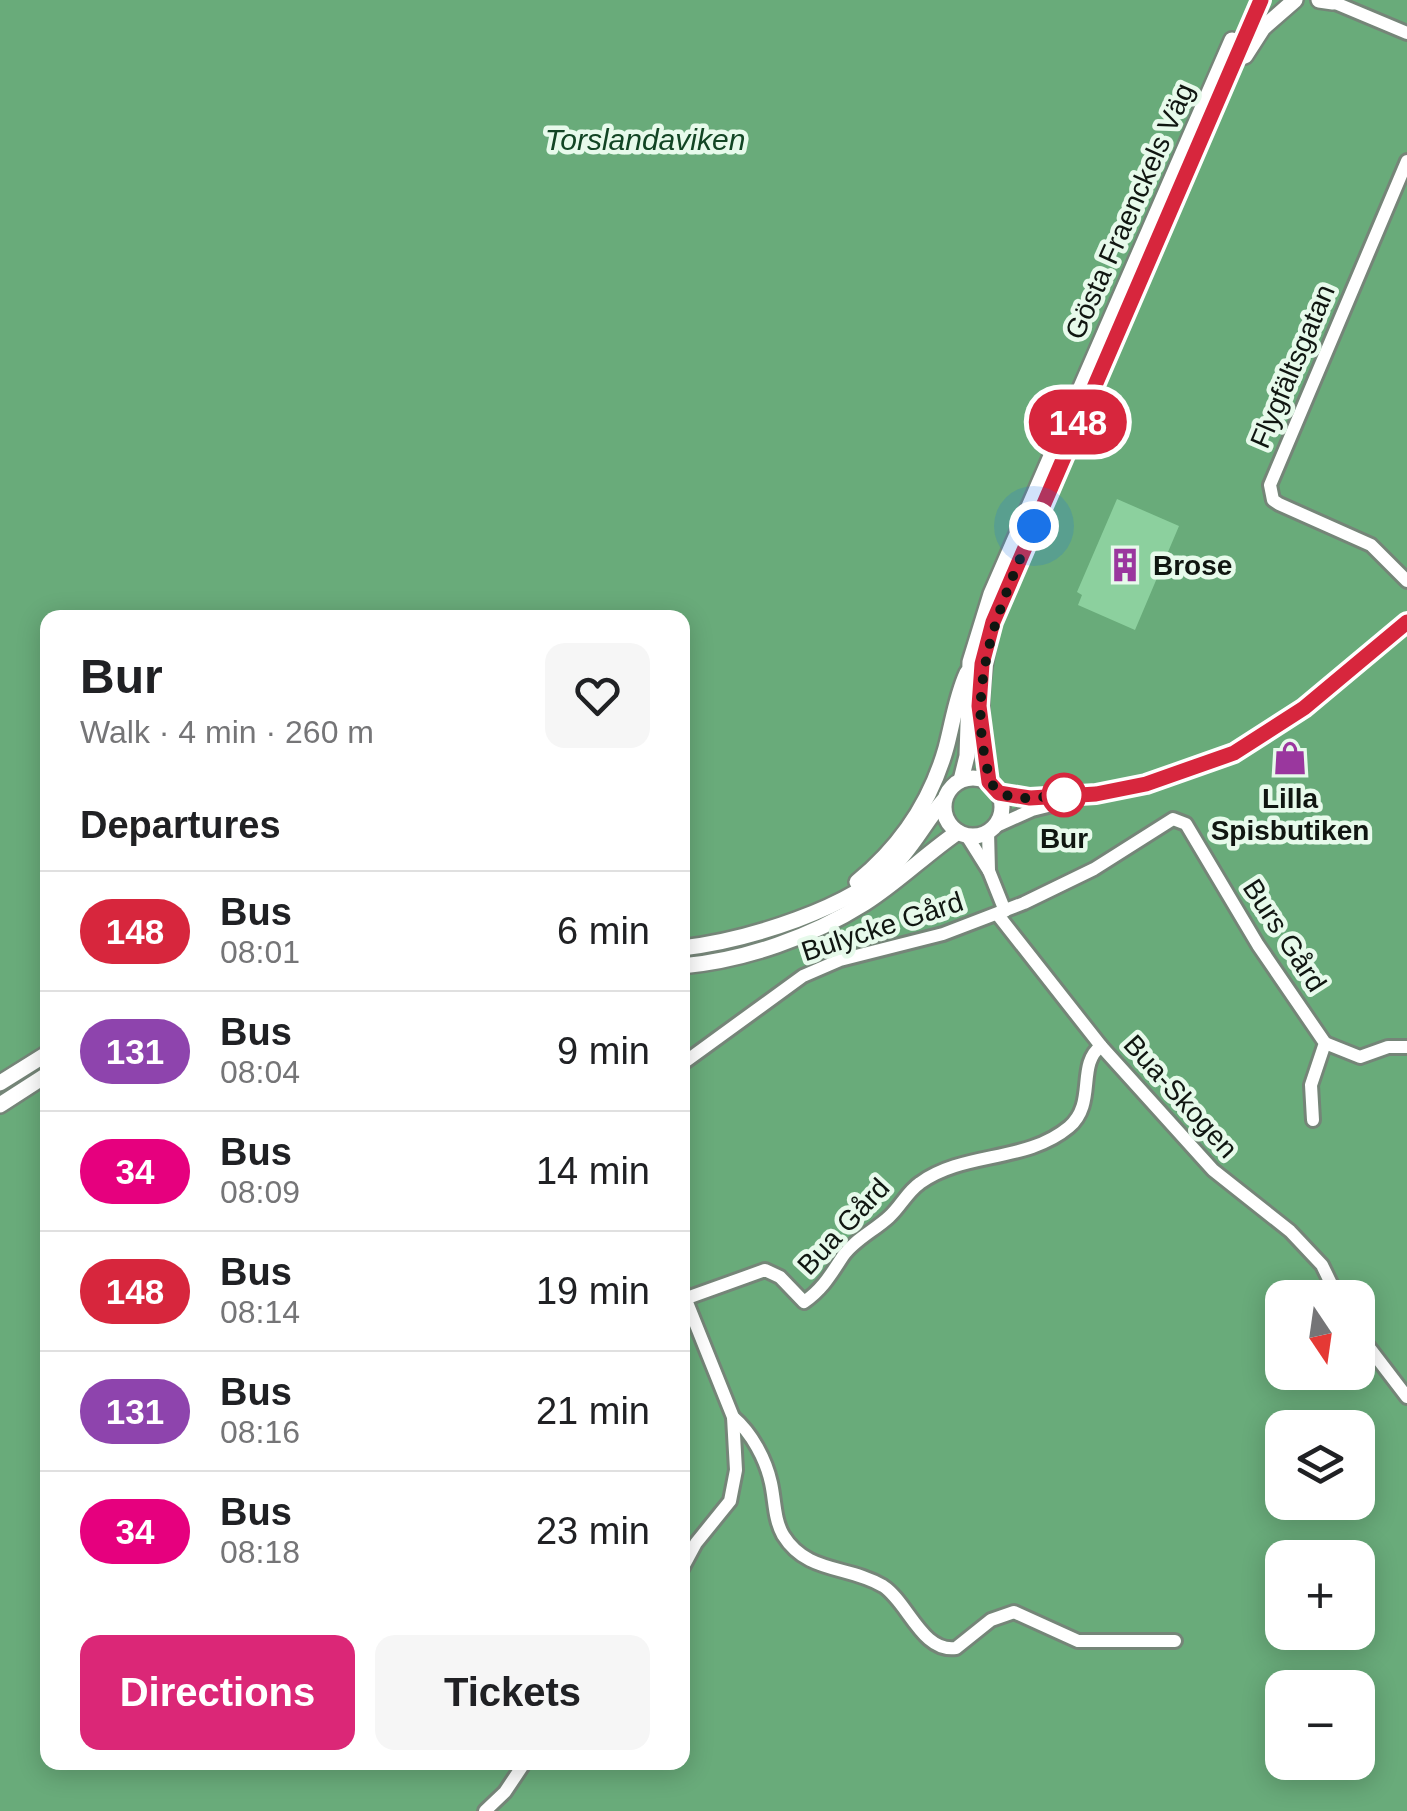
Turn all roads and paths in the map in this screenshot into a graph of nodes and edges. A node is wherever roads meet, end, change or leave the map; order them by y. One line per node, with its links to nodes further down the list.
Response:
1 (1250, 0): 10 (main road, Gösta Fraenckels Väg)
2 (1261, 0): 6 (main road, Gösta Fraenckels Väg)
3 (1295, 0): 6 (main road)
4 (1327, 1): 5 (street)
5 (1407, 34)
6 (1214, 112): 12 (main road, Gösta Fraenckels Väg)
7 (1407, 161): 8 (street, Flygfältsgatan)
8 (1407, 581)
9 (1407, 622): 13 (street)
10 (970, 667): 11 (main road, Gösta Fraenckels Väg); 18 (main road, Gösta Fraenckels Väg)
11 (960, 780): 12 (main road); 14 (main road)
12 (994, 788): 13 (street); 15 (main road)
13 (1096, 794): 15 (street)
14 (944, 800): 16 (main road); 18 (main road)
15 (991, 830): 16 (main road); 17 (street)
16 (962, 834): 17 (street); 21 (main road)
17 (990, 871): 19 (street, Bua-Skogen)
18 (816, 909): 20 (main road)
19 (1001, 913): 22 (street, Burs Gård); 23 (street, Bua-Skogen); 26 (street, Bulycke Gård)
20 (690, 946)
21 (690, 965)
22 (1325, 1043): 24 (street); 30 (street)
23 (1101, 1046): 31 (street, Bua-Skogen); 32 (street, Bua Gård)
24 (1407, 1047)
25 (40, 1058): 28 (main road)
26 (690, 1058)
27 (40, 1079): 29 (main road)
28 (0, 1083)
29 (0, 1105)
30 (1314, 1120)
31 (1329, 1280)
32 (690, 1292)
33 (690, 1307): 36 (street)
34 (1375, 1355): 35 (street)
35 (1407, 1397)
36 (733, 1417): 37 (street); 38 (street)
37 (690, 1555)
38 (1176, 1641)
39 (520, 1770): 40 (street)
40 (484, 1811)

